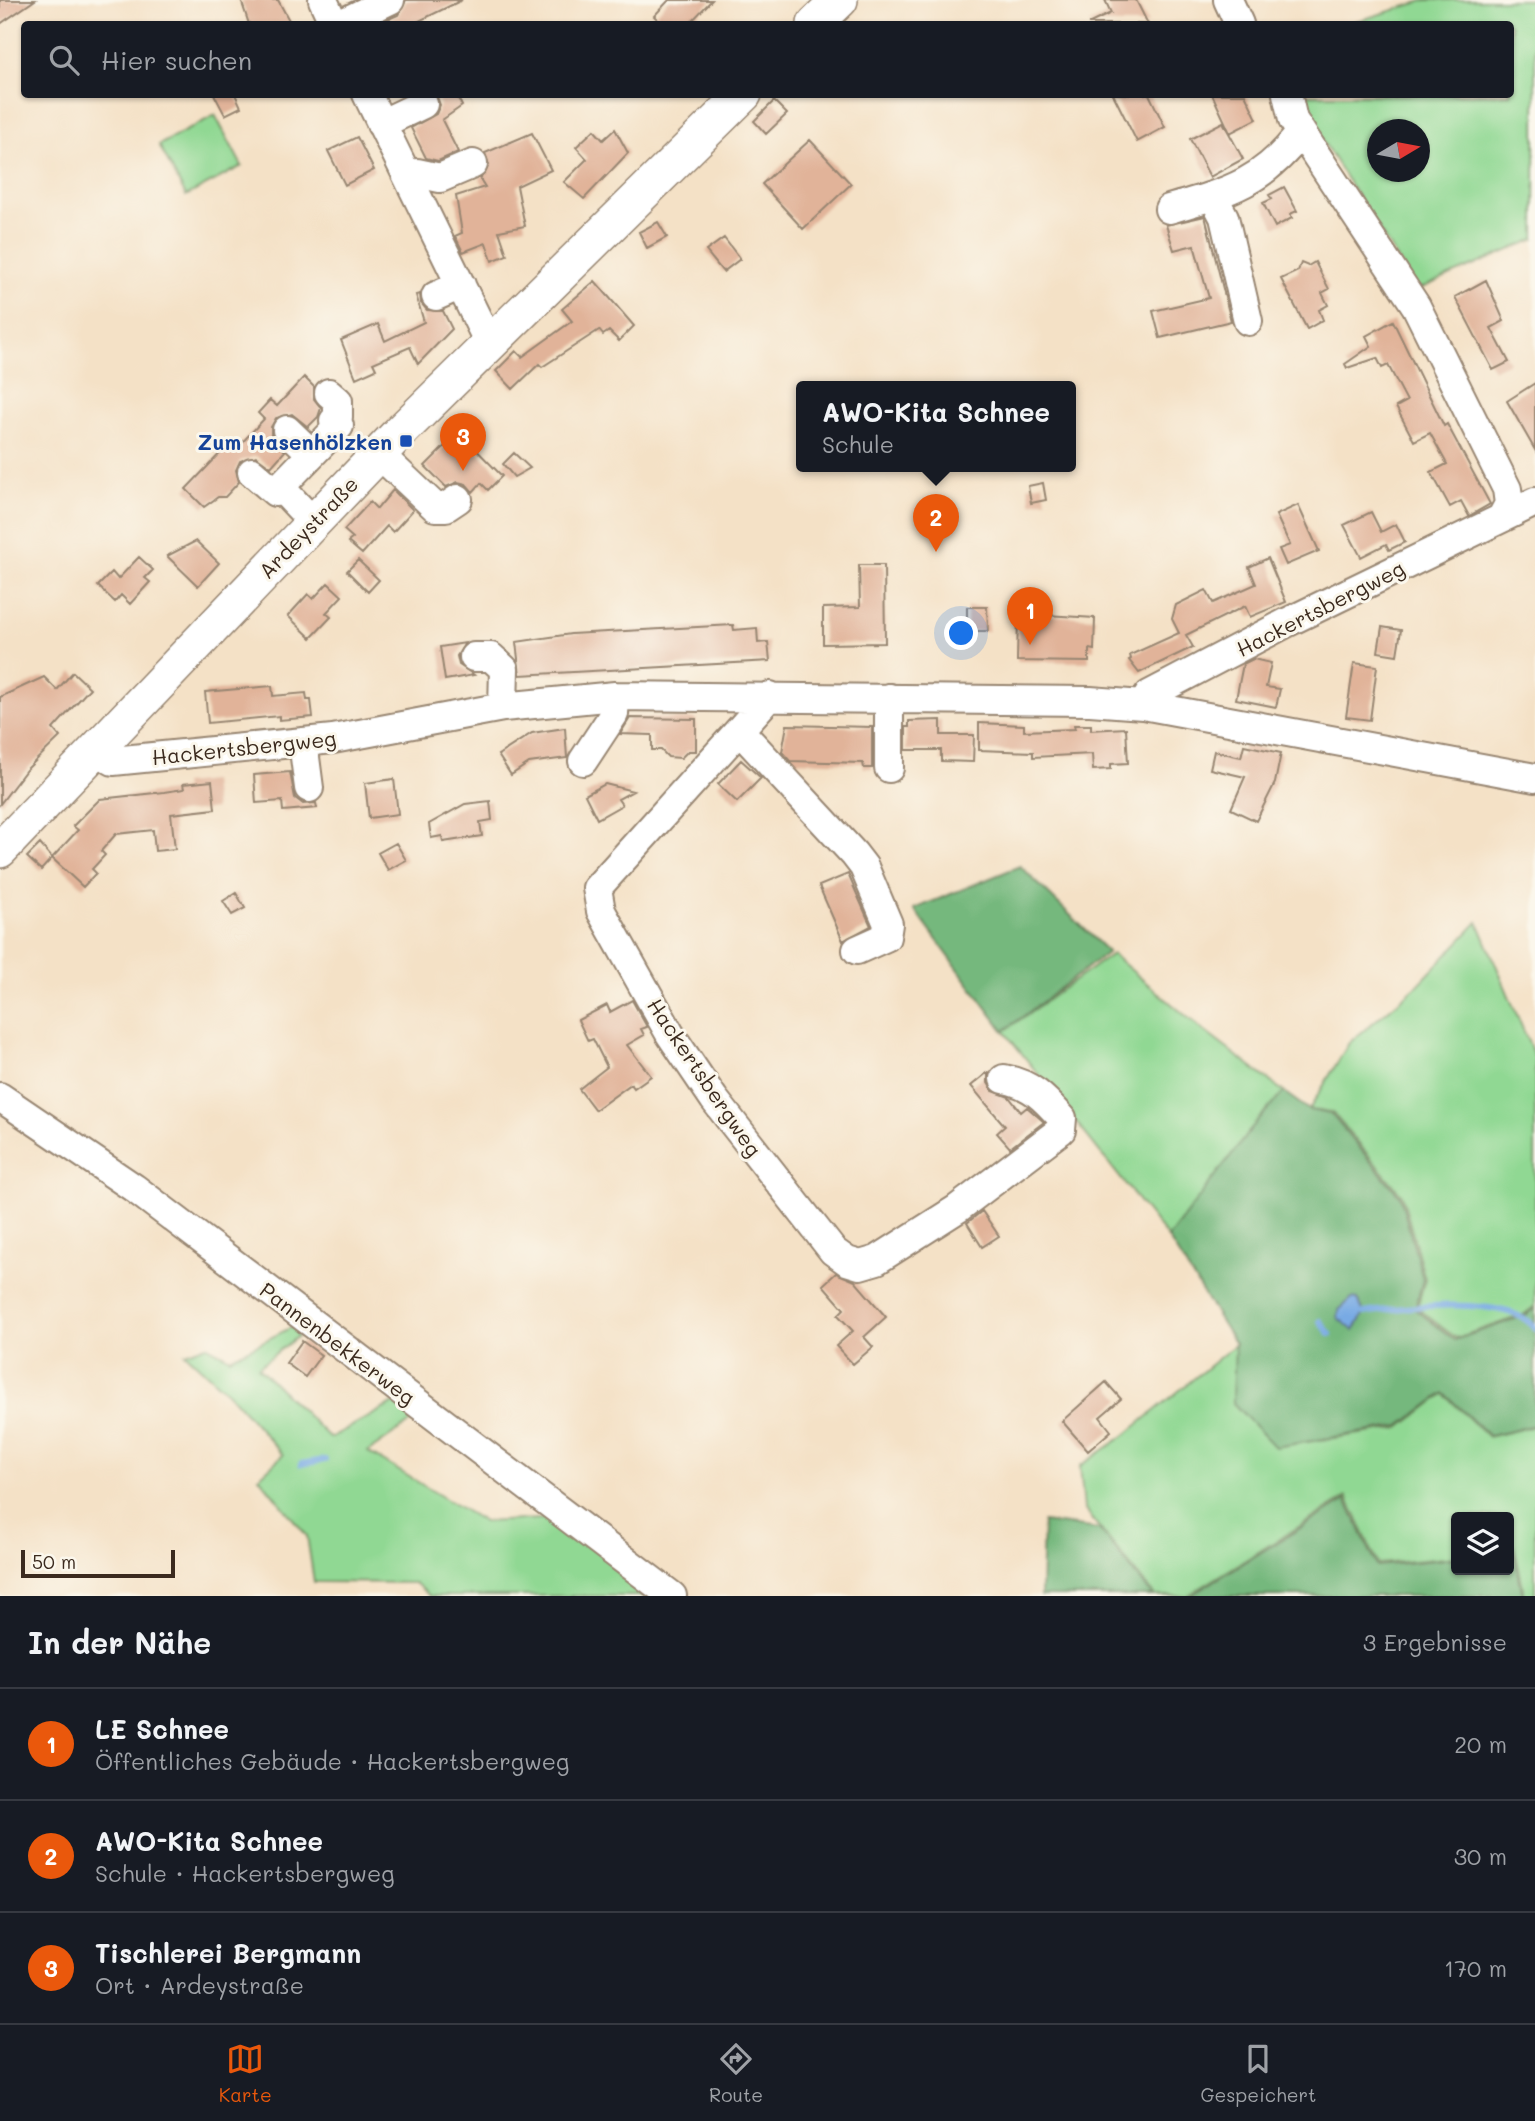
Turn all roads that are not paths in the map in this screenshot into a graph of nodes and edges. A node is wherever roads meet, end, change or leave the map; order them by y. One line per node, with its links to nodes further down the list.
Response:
1 (323, 0): 4 (street)
2 (390, 0): 5 (street)
3 (1228, 0): 6 (street)
4 (333, 21)
5 (346, 21)
6 (1238, 21)
7 (369, 98): 11 (street)
8 (740, 98): 18 (main road, Ardeystraße)
9 (1288, 98): 12 (street)
10 (424, 104): 11 (street)
11 (381, 124): 14 (street)
12 (1301, 132): 15 (street); 26 (street)
13 (473, 164): 14 (street)
14 (419, 172): 18 (street)
15 (1213, 196): 16 (street); 17 (street)
16 (1169, 209)
17 (1248, 321)
18 (504, 330): 22 (main road, Ardeystraße)
19 (329, 393): 21 (street)
20 (288, 430): 21 (street)
21 (312, 454): 24 (street)
22 (379, 454): 25 (street); 27 (main road, Ardeystraße)
23 (252, 472): 24 (street)
24 (280, 487): 27 (street)
25 (458, 499)
26 (1517, 505): 32 (street, Hackertsbergweg)
27 (313, 522): 36 (main road, Ardeystraße)
28 (474, 657): 33 (street)
29 (615, 695): 30 (street, Hackertsbergweg); 33 (street, Hackertsbergweg); 37 (street)
30 (770, 696): 31 (street, Hackertsbergweg); 34 (street, Hackertsbergweg)
31 (889, 698): 32 (street, Hackertsbergweg); 38 (street)
32 (1143, 705): 39 (street, Hackertsbergweg)
33 (479, 717): 35 (street, Hackertsbergweg)
34 (740, 731): 42 (street); 43 (street, Hackertsbergweg)
35 (303, 742): 36 (street, Hackertsbergweg); 40 (street)
36 (97, 749): 41 (main road, Ardeystraße)
37 (583, 761)
38 (889, 768)
39 (1535, 778)
40 (309, 788)
41 (0, 850)
42 (857, 950)
43 (1004, 1079)
44 (0, 1097): 45 (street, Pannenbekkerweg)
45 (672, 1596)

